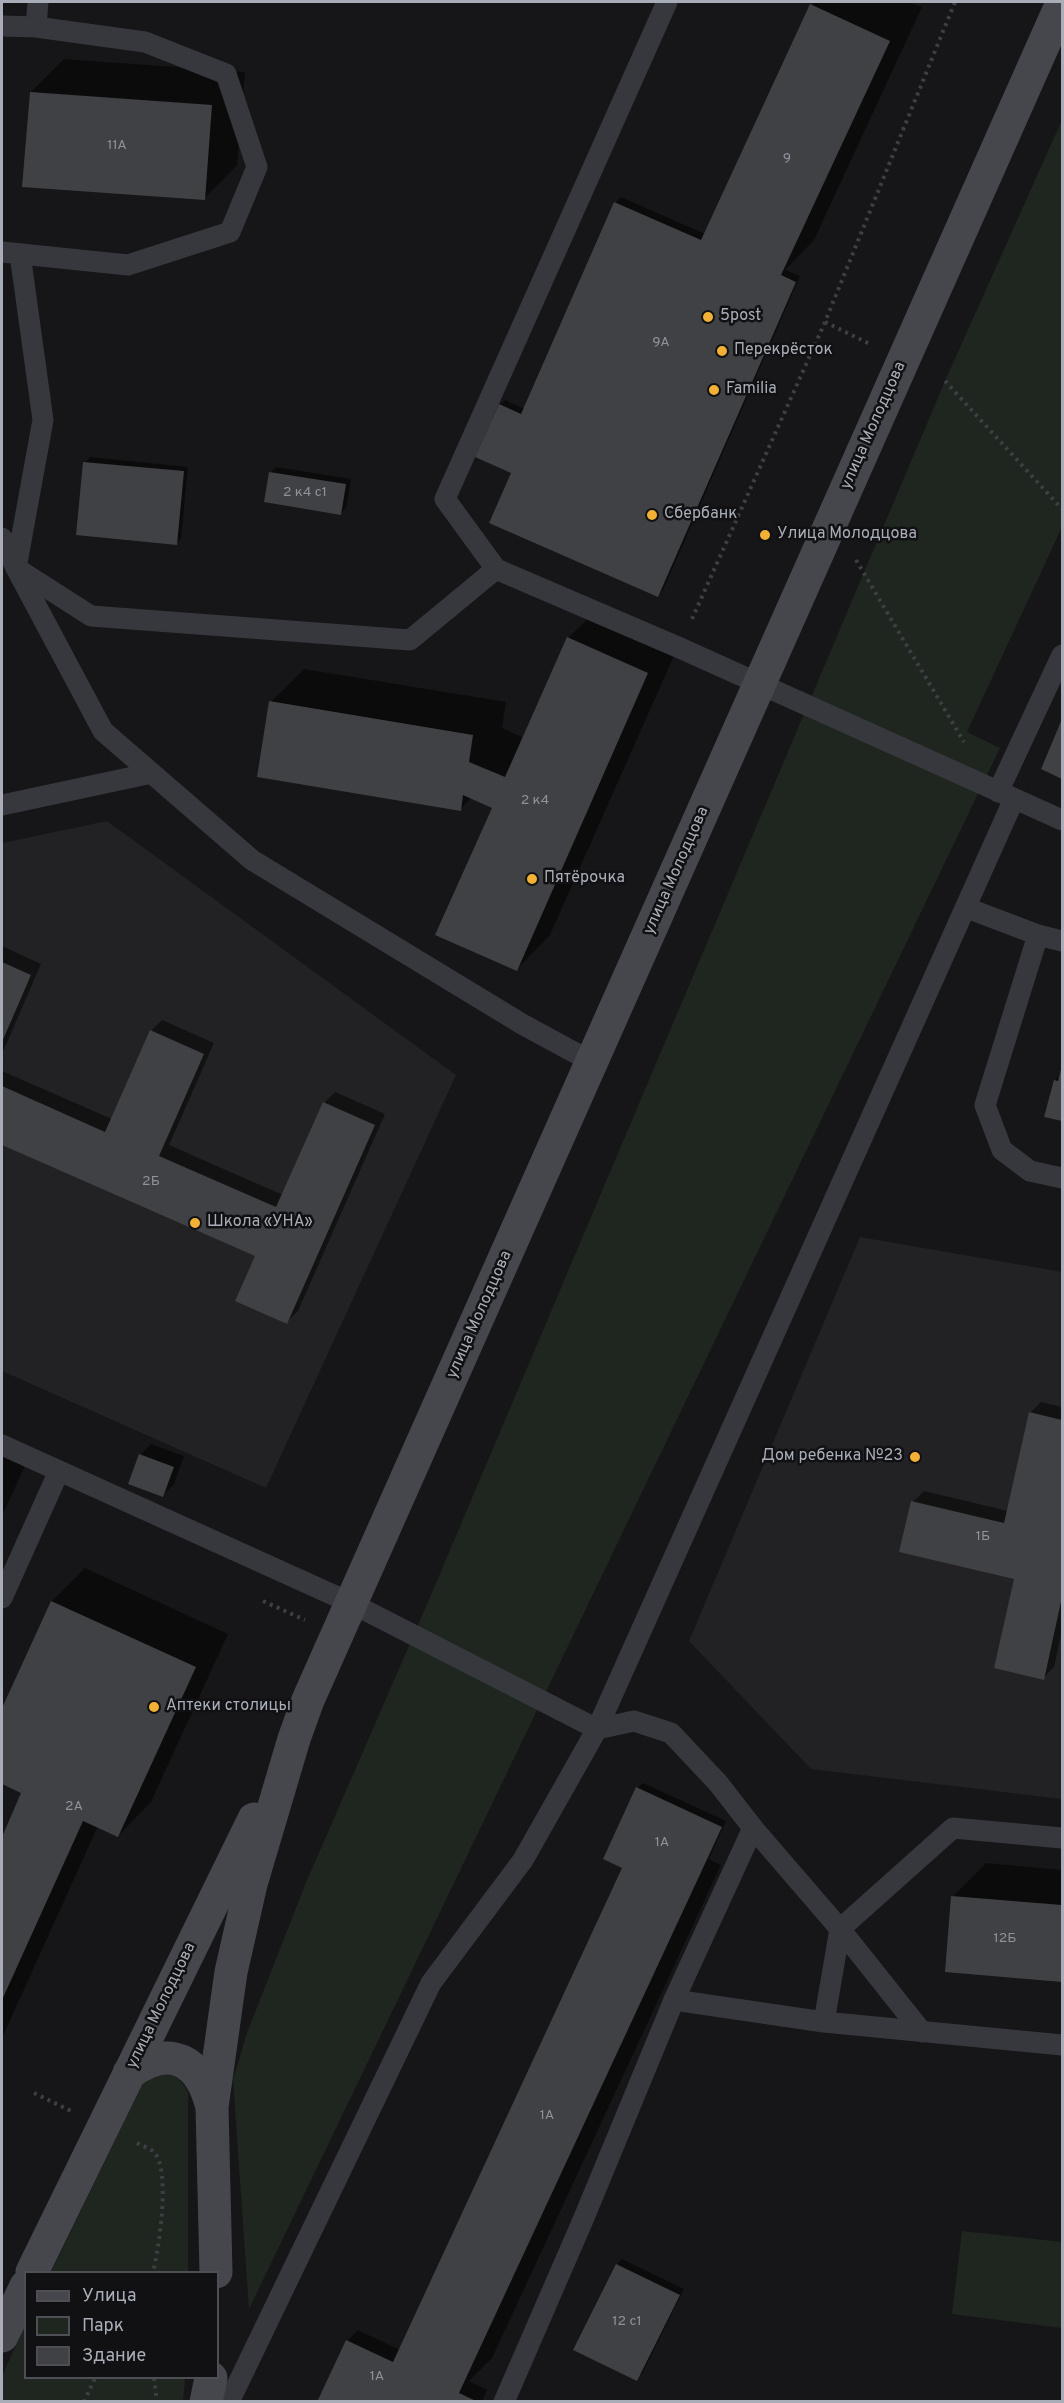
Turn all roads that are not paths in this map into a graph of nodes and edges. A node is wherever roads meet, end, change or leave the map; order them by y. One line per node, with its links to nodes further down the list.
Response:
1 (38, 2): 5 (lane)
2 (667, 2): 9 (lane)
3 (1062, 3): 11 (street, улица Молодцова)
4 (2, 26): 5 (lane)
5 (36, 27): 6 (lane)
6 (11, 253): 8 (lane)
7 (2, 538): 8 (lane)
8 (15, 568): 9 (lane); 12 (lane)
9 (495, 569): 11 (lane)
10 (1062, 655): 13 (lane)
11 (760, 684): 13 (lane); 19 (street, улица Молодцова)
12 (152, 773): 14 (lane); 19 (lane)
13 (1006, 796): 15 (lane); 16 (lane)
14 (2, 805)
15 (1062, 820)
16 (967, 908): 17 (lane); 25 (lane)
17 (1038, 935): 18 (lane); 20 (lane)
18 (1062, 941)
19 (592, 1062): 24 (street, улица Молодцова)
20 (1062, 1178)
21 (2, 1445): 22 (lane)
22 (59, 1471): 23 (lane); 24 (lane)
23 (2, 1598)
24 (351, 1603): 25 (lane); 26 (street, улица Молодцова)
25 (597, 1729): 27 (lane); 42 (lane)
26 (294, 1739): 34 (street, улица Молодцова); 35 (street, улица Молодцова)
27 (753, 1828): 29 (lane); 30 (lane)
28 (1062, 1838): 29 (lane)
29 (840, 1929): 31 (lane); 32 (lane)
30 (674, 2000): 31 (lane); 43 (lane)
31 (824, 2022): 32 (lane)
32 (921, 2032): 33 (lane)
33 (1062, 2045)
34 (129, 2073): 35 (street); 36 (street, улица Молодцова)
35 (212, 2107): 37 (street, улица Молодцова)
36 (32, 2271)
37 (216, 2271)
38 (24, 2290): 39 (street)
39 (2, 2336)
40 (211, 2379): 41 (street)
41 (206, 2402)
42 (229, 2402)
43 (504, 2402)

